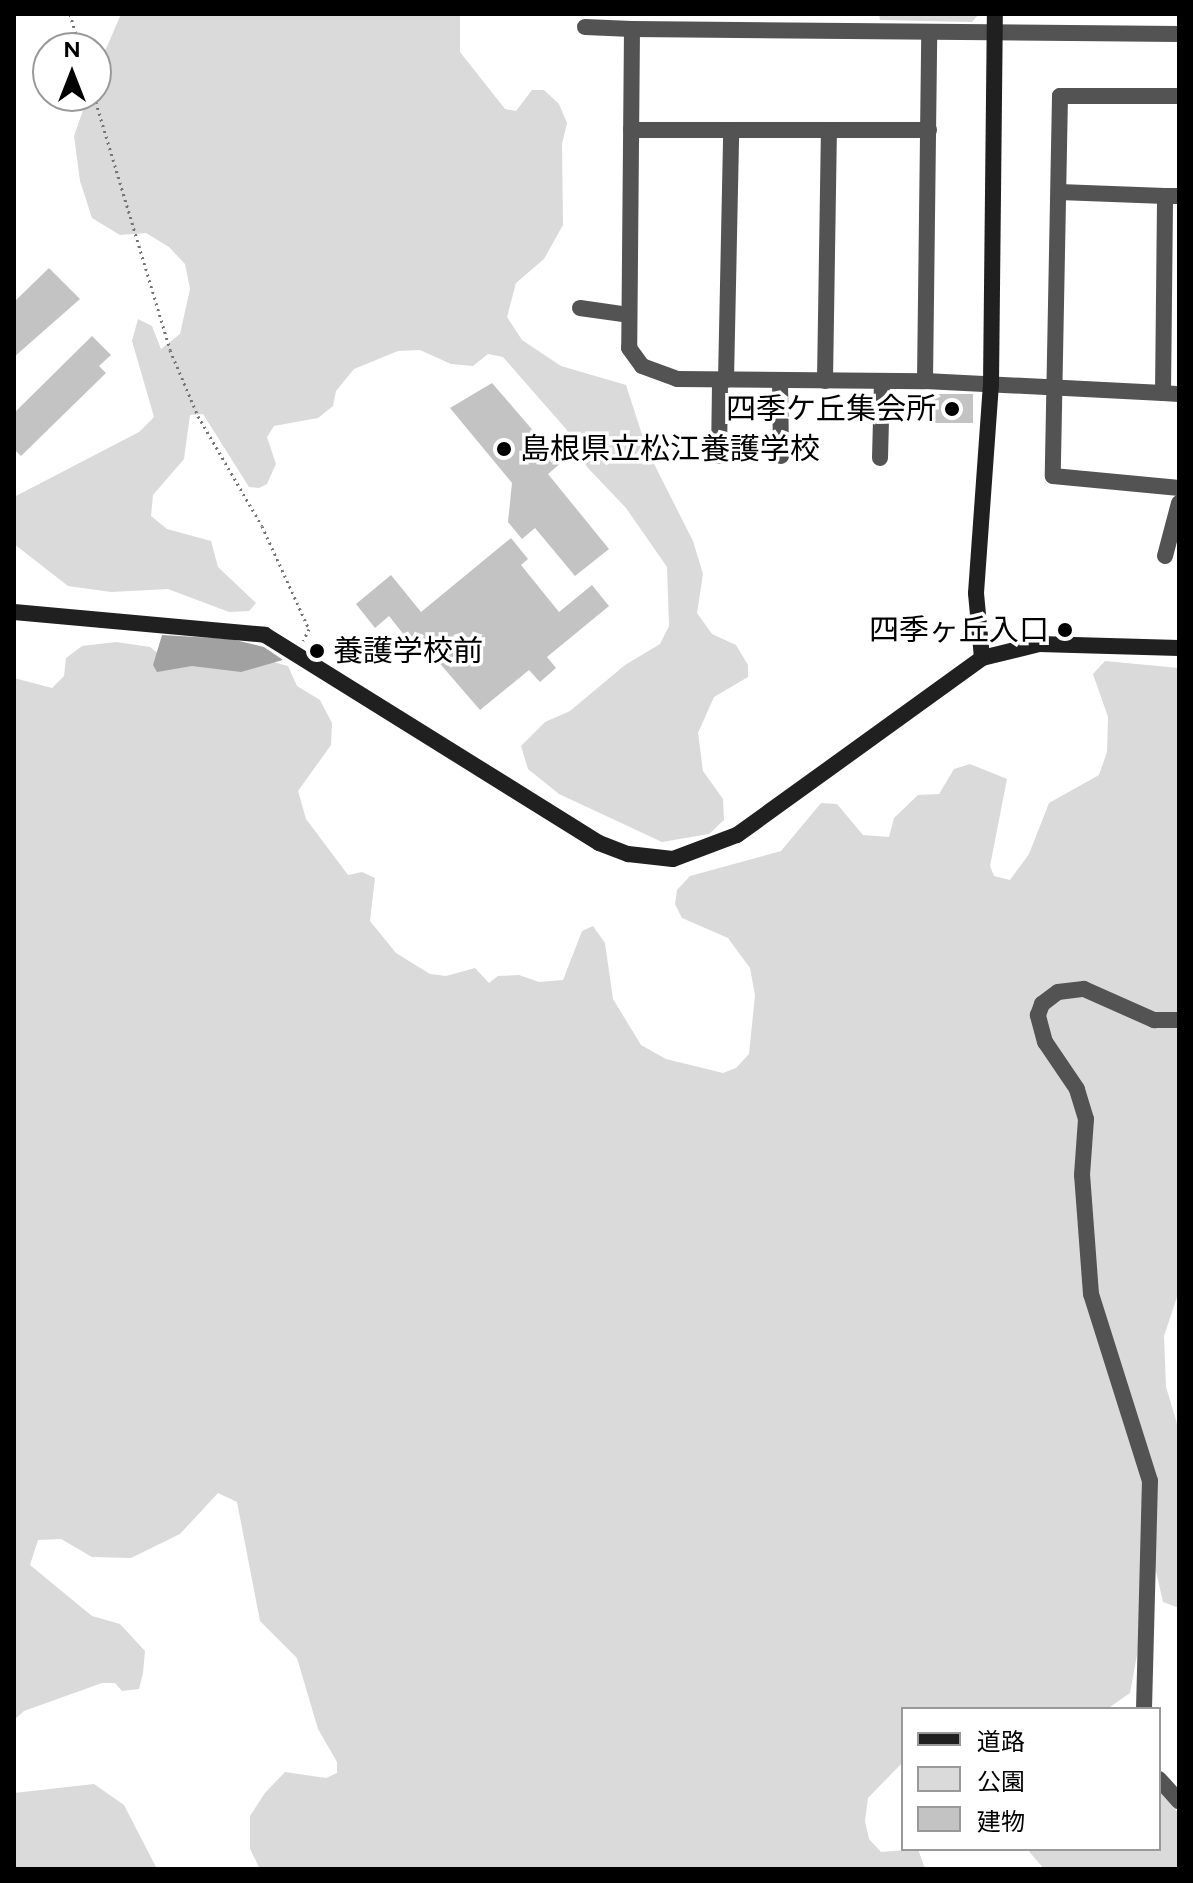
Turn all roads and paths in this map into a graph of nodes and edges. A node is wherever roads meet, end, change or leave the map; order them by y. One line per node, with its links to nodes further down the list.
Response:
1 (831, 14): 6 (street)
2 (995, 14): 7 (street)
3 (730, 22): 5 (street); 6 (street)
4 (585, 27): 5 (street)
5 (632, 29): 12 (street)
6 (831, 31): 8 (street)
7 (995, 32): 8 (street); 9 (street); 25 (street)
8 (929, 33): 13 (street)
9 (1179, 34)
10 (1179, 96): 16 (street)
11 (99, 112): 36 (path)
12 (631, 130): 14 (street); 19 (street)
13 (929, 130): 15 (street); 24 (street)
14 (731, 131): 15 (street); 20 (street)
15 (829, 131): 22 (street)
16 (1059, 192): 17 (street); 26 (street)
17 (1172, 196): 27 (street)
18 (580, 308): 19 (street)
19 (629, 315): 20 (street)
20 (723, 380): 21 (street); 28 (street)
21 (780, 381): 22 (street); 29 (street)
22 (825, 381): 23 (street)
23 (882, 381): 24 (street); 30 (street)
24 (925, 381): 25 (street)
25 (991, 384): 26 (street); 37 (street)
26 (1056, 385): 27 (street); 31 (street)
27 (1171, 394)
28 (719, 456)
29 (781, 456)
30 (880, 458)
31 (1179, 488)
32 (1179, 503): 33 (street)
33 (1165, 556)
34 (14, 612): 36 (street)
35 (1179, 648): 37 (street)
36 (298, 651): 37 (street)
37 (982, 658)
38 (1179, 1020): 39 (street)
39 (1144, 1707)
40 (1161, 1781): 41 (street)
41 (1179, 1801)

